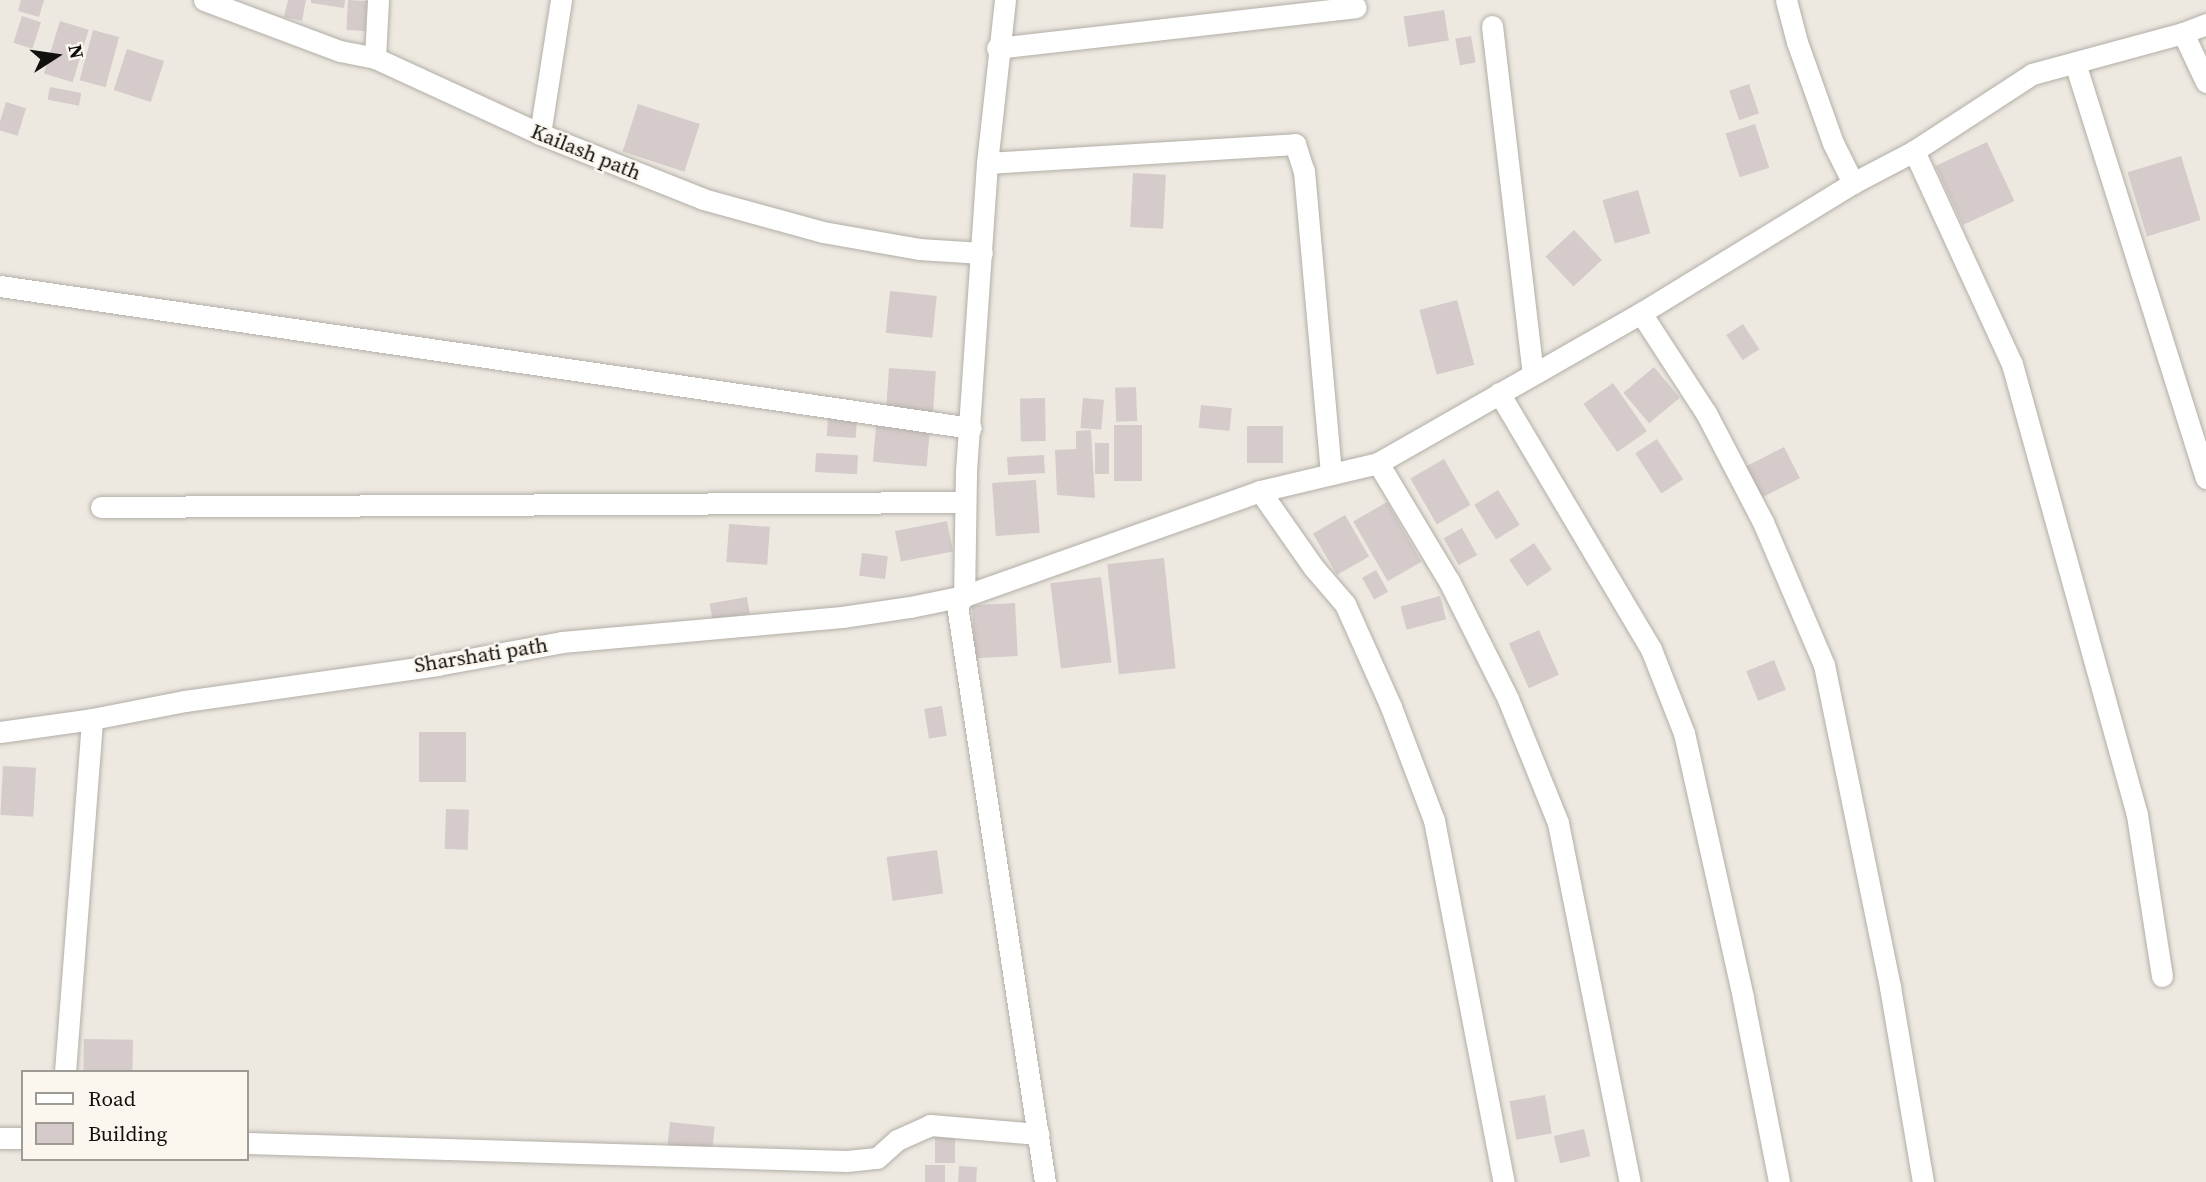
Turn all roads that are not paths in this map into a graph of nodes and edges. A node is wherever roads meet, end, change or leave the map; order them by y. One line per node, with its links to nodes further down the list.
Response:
1 (204, 0): 11 (street, Kailash path)
2 (378, 0): 11 (street)
3 (561, 0): 14 (street)
4 (1005, 0): 10 (street)
5 (1786, 0): 17 (street)
6 (1356, 7): 10 (street)
7 (2206, 24): 9 (street, Sharshati path)
8 (1492, 26): 21 (street)
9 (2183, 33): 12 (street, Sharshati path); 13 (street)
10 (997, 48): 16 (street)
11 (374, 58): 14 (street, Kailash path)
12 (2075, 63): 15 (street, Sharshati path); 26 (street)
13 (2206, 82)
14 (540, 134): 18 (street, Kailash path)
15 (1914, 151): 17 (street, Sharshati path); 33 (street)
16 (987, 163): 18 (street); 25 (street)
17 (1853, 183): 20 (street, Sharshati path)
18 (982, 253): 23 (street)
19 (0, 286): 23 (street)
20 (1641, 313): 21 (street, Sharshati path); 43 (street)
21 (1533, 374): 22 (street, Sharshati path)
22 (1499, 393): 24 (street, Sharshati path); 42 (street)
23 (971, 428): 28 (street)
24 (1378, 463): 25 (street, Sharshati path); 41 (street)
25 (1331, 474): 27 (street, Sharshati path)
26 (2206, 478)
27 (1260, 491): 30 (street, Sharshati path); 40 (street)
28 (965, 502): 29 (street); 30 (street)
29 (102, 508)
30 (964, 596): 31 (street, Sharshati path); 35 (street)
31 (92, 719): 32 (street, Sharshati path); 34 (street)
32 (0, 732)
33 (2161, 976)
34 (65, 1070)
35 (1039, 1134): 38 (street); 39 (street)
36 (0, 1138): 37 (street)
37 (21, 1138)
38 (248, 1143)
39 (1045, 1182)
40 (1504, 1182)
41 (1630, 1182)
42 (1779, 1182)
43 (1923, 1182)

